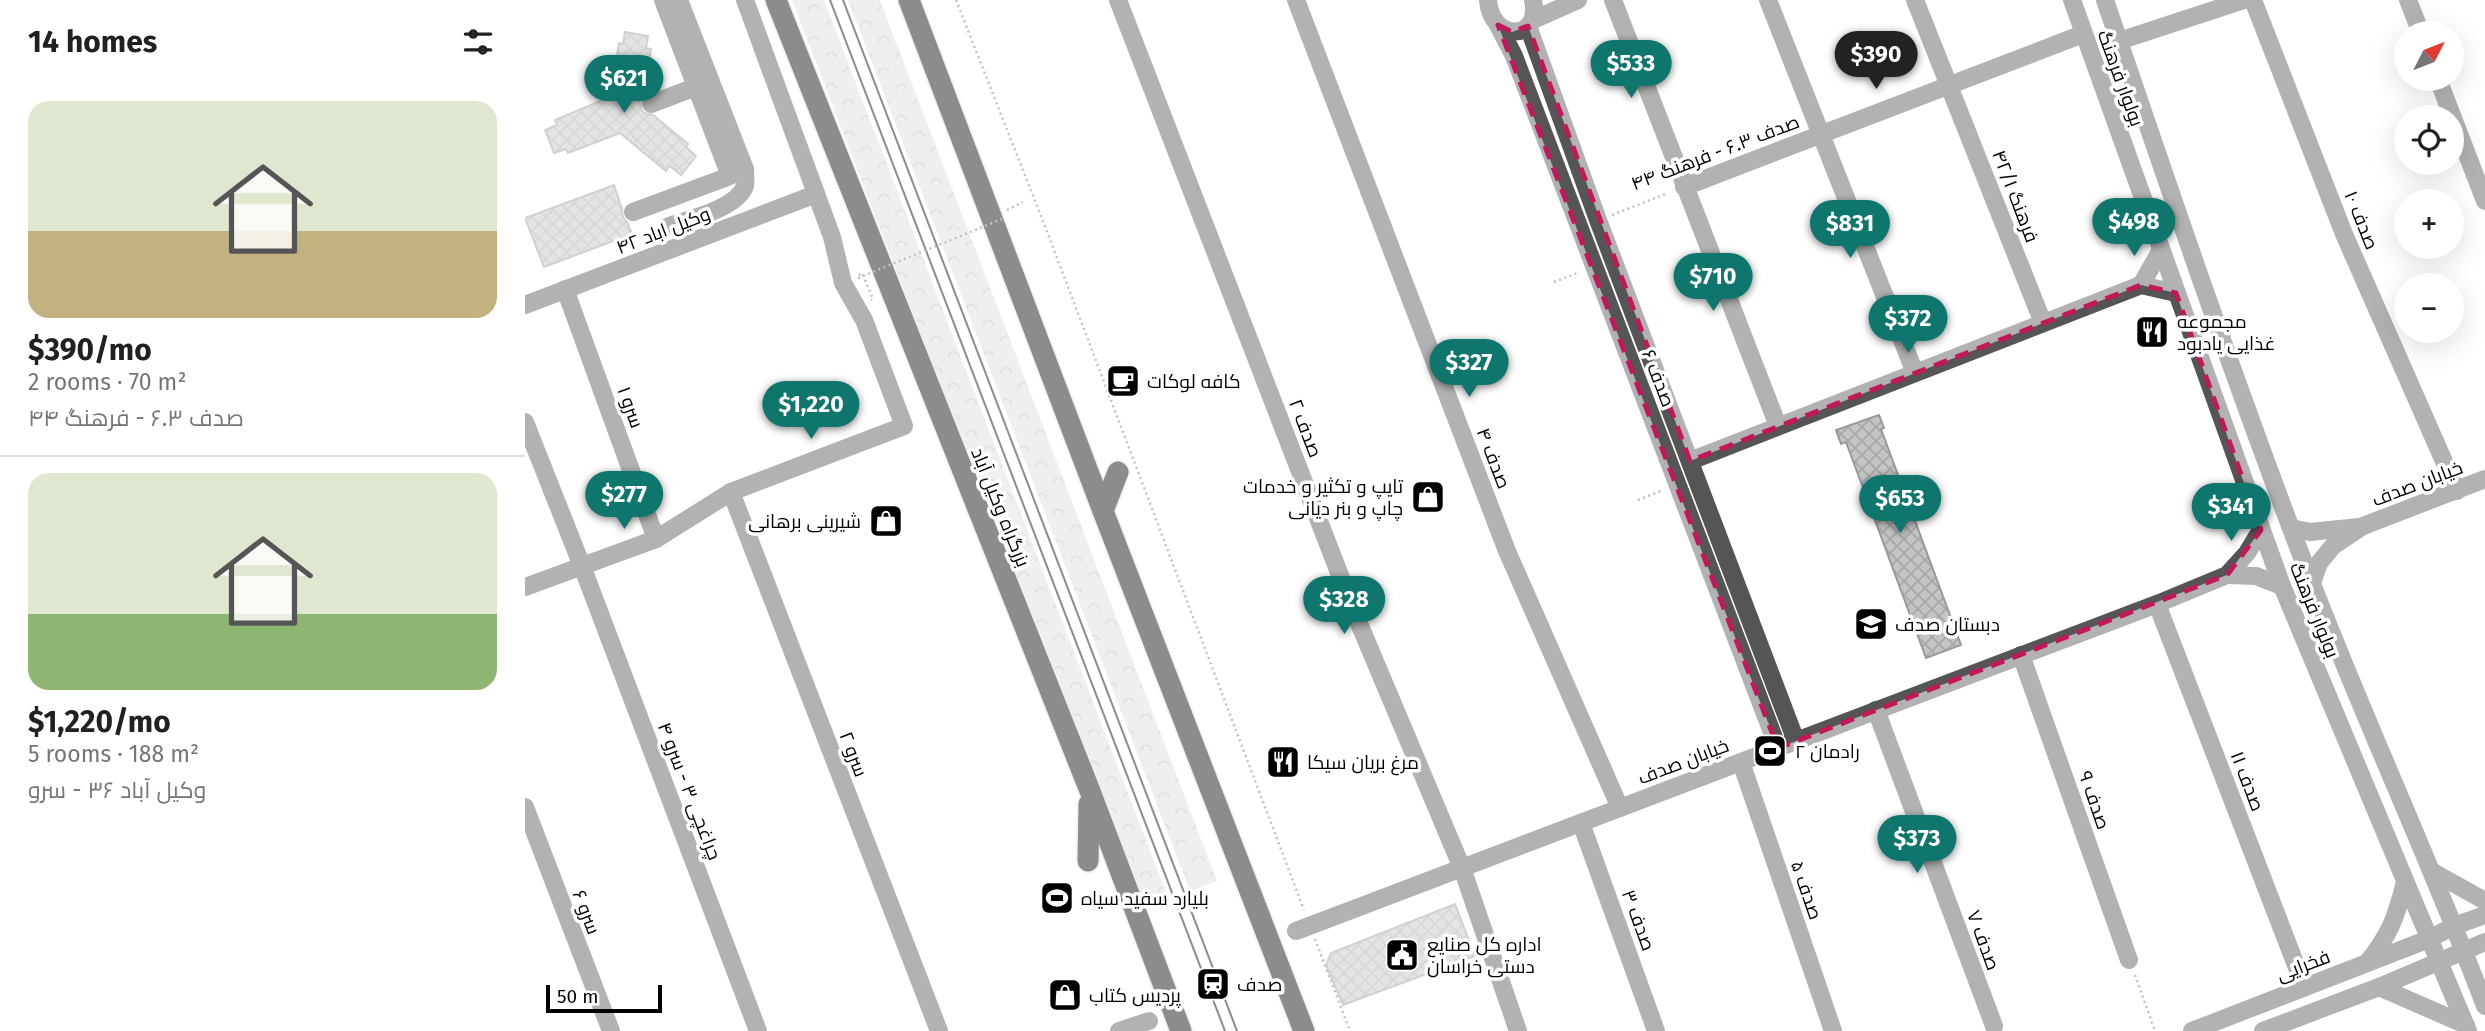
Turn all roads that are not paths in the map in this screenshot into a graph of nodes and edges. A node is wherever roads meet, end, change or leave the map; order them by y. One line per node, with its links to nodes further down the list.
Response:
1 (663, 0): 24 (street)
2 (679, 0): 24 (street)
3 (745, 0): 30 (street)
4 (776, 0): 68 (highway, بزرگراه وکیل آباد)
5 (909, 0): 52 (highway)
6 (1118, 0): 73 (street, صدف ۲)
7 (1296, 0): 70 (street, صدف ۴)
8 (1533, 0): 20 (street, صدف ۶)
9 (1578, 0): 20 (street)
10 (1613, 0): 29 (street)
11 (1768, 0): 28 (street)
12 (1915, 0): 25 (street, فرهنگ ۴۲/۱)
13 (2071, 0): 22 (street, بولوار فرهنگ)
14 (2105, 0): 23 (street, بولوار فرهنگ)
15 (2244, 0): 23 (street)
16 (2253, 0): 50 (street, صدف ۱۰)
17 (2408, 0): 19 (street)
18 (1488, 2): 21 (street, صدف ۶)
19 (2416, 21)
20 (1531, 23): 21 (street); 37 (street, صدف ۶)
21 (1498, 25): 39 (street, صدف ۶)
22 (2083, 34): 25 (street, صدف ۶.۳ - فرهنگ ۴۴); 34 (street, بولوار فرهنگ)
23 (2119, 41): 43 (street, بولوار فرهنگ)
24 (704, 84): 27 (street); 32 (street); 33 (street)
25 (1949, 84): 28 (street, صدف ۶.۳ - فرهنگ ۴۴); 41 (street, فرهنگ ۴۲/۱)
26 (2443, 91): 31 (street)
27 (651, 104)
28 (1821, 134): 29 (street, صدف ۶.۳ - فرهنگ ۴۴); 42 (street)
29 (1684, 187): 46 (street)
30 (816, 194): 36 (street, وکیل اباد ۴۲); 51 (street)
31 (2485, 201)
32 (633, 212)
33 (669, 226)
34 (2161, 250): 35 (street); 38 (street, بولوار فرهنگ)
35 (2141, 285): 38 (street); 41 (street)
36 (565, 289): 40 (street, وکیل اباد ۴۲); 56 (street, سرو ۱)
37 (1625, 292): 39 (street); 47 (street, صدف ۶)
38 (2176, 293): 44 (street, بولوار فرهنگ)
39 (1606, 299): 66 (street, صدف ۶)
40 (525, 305)
41 (2043, 323): 42 (street)
42 (1915, 373): 46 (street)
43 (2246, 405): 44 (street); 54 (street, بولوار فرهنگ)
44 (2219, 413): 55 (street, بولوار فرهنگ)
45 (525, 422): 57 (street, چراغچی ۳ - سرو ۴)
46 (1778, 426): 47 (street)
47 (1690, 461): 65 (street, صدف ۶)
48 (1118, 472): 52 (highway)
49 (2483, 486): 50 (street, خیابان صدف)
50 (2457, 491): 53 (street, خیابان صدف)
51 (731, 492): 56 (street); 94 (street, سرو ۲)
52 (1103, 511): 97 (highway)
53 (2363, 526): 54 (street); 59 (street)
54 (2291, 528): 59 (street, بولوار فرهنگ)
55 (2261, 530): 58 (street); 60 (street, بولوار فرهنگ)
56 (656, 539): 57 (street)
57 (582, 566): 61 (street); 93 (street, چراغچی ۳ - سرو ۴)
58 (2227, 575): 60 (street); 62 (street, خیابان صدف)
59 (2312, 583): 74 (street, بولوار فرهنگ)
60 (2282, 586): 75 (street, بولوار فرهنگ)
61 (525, 587)
62 (2157, 604): 63 (street, خیابان صدف); 86 (street, صدف ۱۱)
63 (2021, 655): 64 (street, خیابان صدف); 83 (street, صدف ۹)
64 (1876, 710): 65 (street, خیابان صدف); 90 (street, صدف ۷)
65 (1796, 741): 66 (street, خیابان صدف)
66 (1778, 748): 67 (street, خیابان صدف)
67 (1741, 762): 70 (street, خیابان صدف); 100 (street, صدف ۵)
68 (1090, 791): 72 (highway); 96 (highway, بزرگراه وکیل آباد)
69 (525, 807): 92 (street, سرو ۶)
70 (1620, 808): 71 (street, خیابان صدف)
71 (1581, 823): 73 (street, خیابان صدف); 99 (street, صدف ۳)
72 (1088, 861)
73 (1462, 868): 79 (street, خیابان صدف); 98 (street, صدف ۲)
74 (2433, 872): 76 (street); 78 (street, بولوار فرهنگ)
75 (2405, 882): 80 (street, بولوار فرهنگ); 85 (street)
76 (2485, 901)
77 (2485, 915): 78 (street, فخرایی)
78 (2454, 926): 80 (street, فخرایی); 82 (street, بولوار فرهنگ)
79 (1303, 928)
80 (2429, 939): 84 (street, بولوار فرهنگ); 85 (street, فخرایی)
81 (2485, 942): 82 (street)
82 (2465, 951): 84 (street); 88 (street, بولوار فرهنگ)
83 (2129, 960)
84 (2439, 961): 87 (street); 91 (street, بولوار فرهنگ)
85 (2366, 964): 101 (street, فخرایی)
86 (2299, 972)
87 (2379, 987): 91 (street); 102 (street)
88 (2485, 1005)
89 (1149, 1021): 95 (street)
90 (1994, 1026)
91 (2467, 1028)
92 (611, 1031)
93 (758, 1031)
94 (939, 1031)
95 (1119, 1031)
96 (1181, 1031)
97 (1304, 1031)
98 (1518, 1031)
99 (1656, 1031)
100 (1833, 1031)
101 (2192, 1031)
102 (2263, 1031)

